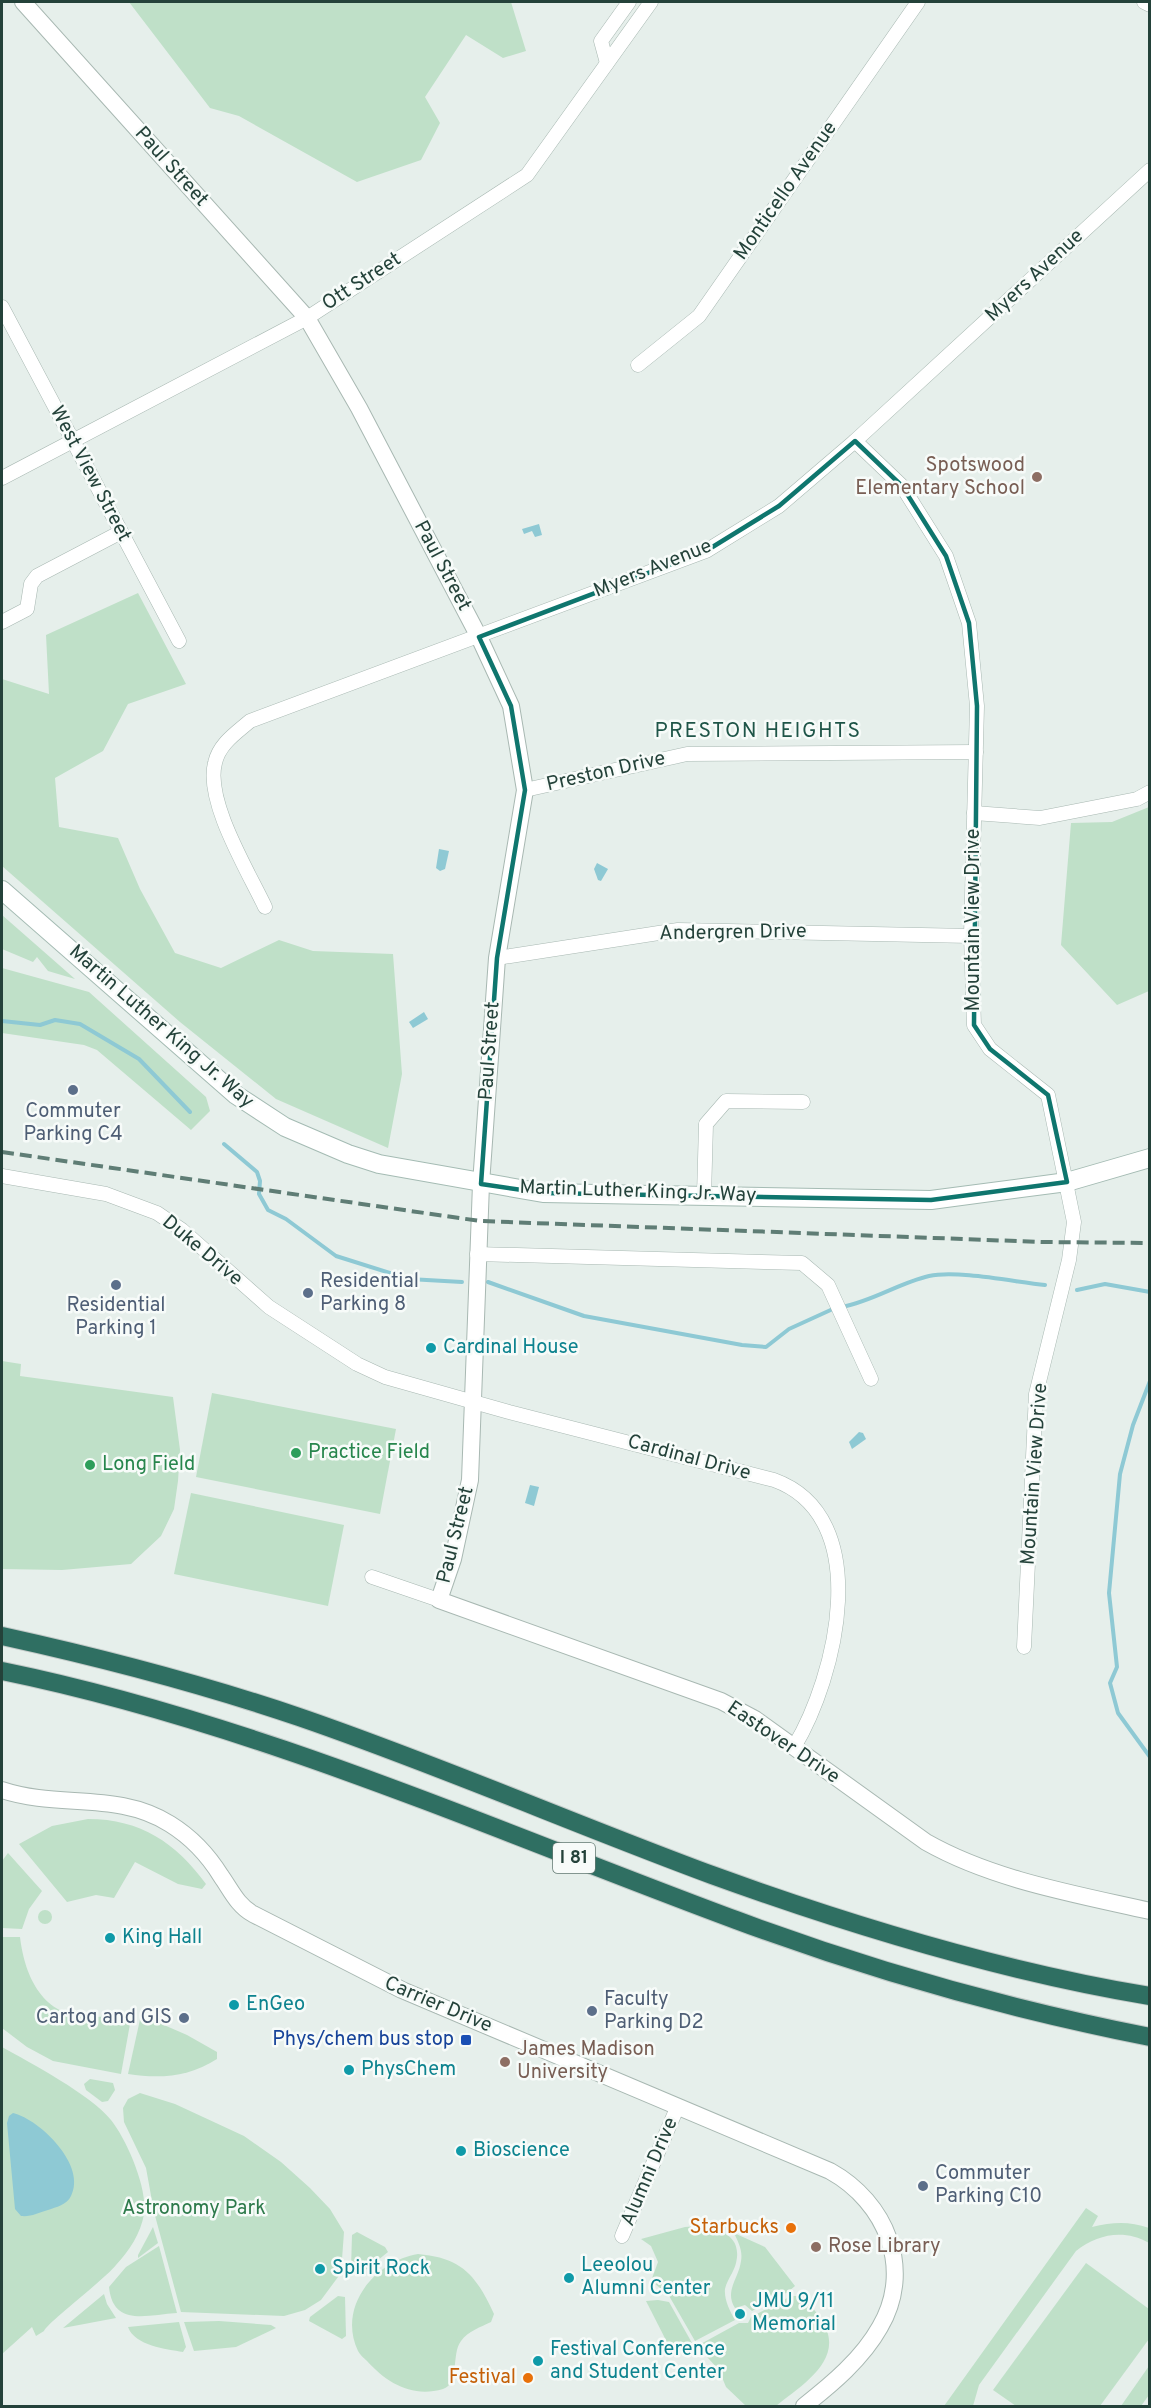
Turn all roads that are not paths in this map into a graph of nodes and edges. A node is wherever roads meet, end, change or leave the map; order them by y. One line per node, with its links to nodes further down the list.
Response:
1 (23, 2): 10 (street, Paul Street)
2 (629, 2): 7 (street)
3 (651, 2): 7 (street, Ott Street)
4 (918, 2): 11 (street, Monticello Avenue)
5 (1144, 2): 6 (street)
6 (1149, 5)
7 (607, 63): 10 (street, Ott Street)
8 (1149, 170): 13 (street, Myers Avenue)
9 (2, 307): 12 (street, West View Street)
10 (307, 318): 12 (street, Ott Street); 17 (street, Paul Street)
11 (638, 365)
12 (73, 441): 14 (street, Ott Street); 15 (street, West View Street)
13 (855, 441): 17 (street, Myers Avenue); 19 (street, Mountain View Drive)
14 (2, 478)
15 (122, 532): 16 (street); 18 (street, West View Street)
16 (2, 622)
17 (479, 637): 20 (street, Paul Street); 24 (street, Myers Avenue)
18 (179, 640)
19 (976, 752): 20 (street, Preston Drive); 22 (street, Mountain View Drive)
20 (525, 790): 26 (street, Paul Street)
21 (1149, 792): 22 (street)
22 (974, 813): 25 (street, Mountain View Drive)
23 (2, 890): 31 (main road, Martin Luther King Jr. Way)
24 (264, 907)
25 (971, 936): 26 (street, Andergren Drive); 30 (street, Mountain View Drive)
26 (497, 958): 31 (street, Paul Street)
27 (803, 1102): 32 (street)
28 (1149, 1158): 30 (main road, Martin Luther King Jr. Way)
29 (2, 1176): 34 (street, Duke Drive)
30 (1067, 1182): 32 (main road, Martin Luther King Jr. Way); 40 (street, Mountain View Drive)
31 (481, 1184): 32 (main road, Martin Luther King Jr. Way); 33 (street, Paul Street)
32 (704, 1196)
33 (477, 1254): 35 (street); 36 (street, Paul Street)
34 (319, 1340): 36 (street, Cardinal Drive)
35 (872, 1379)
36 (474, 1402): 38 (street, Paul Street); 42 (street, Cardinal Drive)
37 (372, 1577): 38 (street, Eastover Drive)
38 (439, 1600): 42 (street, Eastover Drive)
39 (2, 1636): 45 (highway, I 81)
40 (1024, 1647)
41 (2, 1671): 46 (highway, I 81)
42 (794, 1747): 44 (street, Eastover Drive)
43 (2, 1790): 47 (street, Carrier Drive)
44 (1149, 1911)
45 (1149, 1996)
46 (1149, 2037)
47 (677, 2108): 48 (street, Alumni Drive); 49 (street, Carrier Drive)
48 (622, 2236)
49 (804, 2406)

